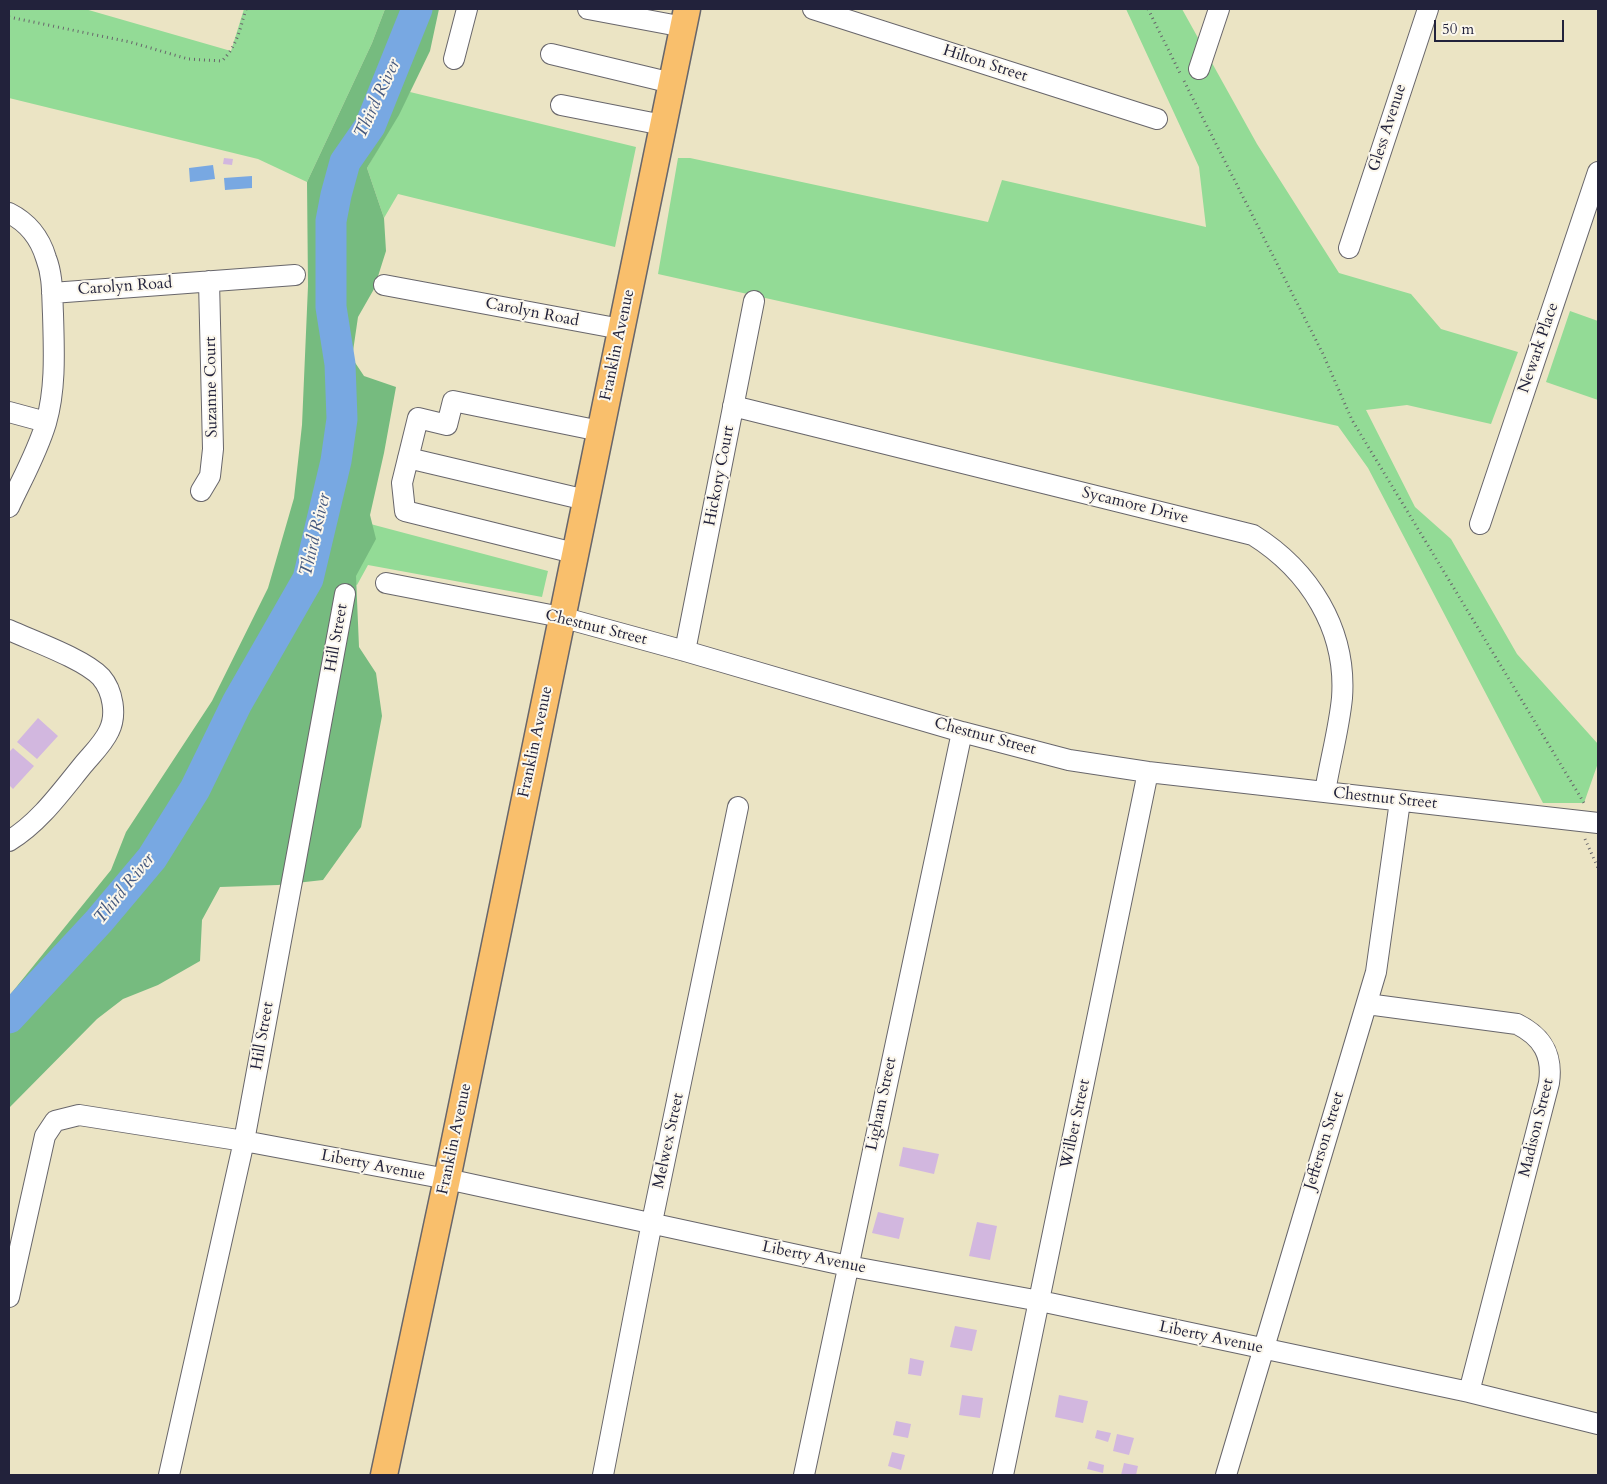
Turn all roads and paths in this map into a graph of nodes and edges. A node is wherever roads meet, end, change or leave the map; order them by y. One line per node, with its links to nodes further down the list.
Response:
1 (246, 9): 8 (path)
2 (467, 9): 11 (street)
3 (588, 9): 9 (street)
4 (813, 9): 15 (street, Hilton Street)
5 (1148, 9): 46 (path)
6 (1219, 9): 12 (street)
7 (1428, 9): 19 (street, Gless Avenue)
8 (9, 17)
9 (685, 18): 13 (main road, Franklin Avenue)
10 (551, 54): 13 (street)
11 (454, 58)
12 (1198, 69)
13 (672, 83): 16 (main road, Franklin Avenue)
14 (561, 105): 16 (street)
15 (1157, 119)
16 (663, 125): 25 (main road, Franklin Avenue)
17 (1598, 172): 34 (street, Newark Place)
18 (9, 212): 23 (street)
19 (1349, 248)
20 (295, 274): 21 (street, Carolyn Road)
21 (209, 281): 23 (street, Carolyn Road); 31 (street, Suzanne Court)
22 (384, 285): 25 (street, Carolyn Road)
23 (52, 293): 28 (street)
24 (754, 301): 26 (street, Hickory Court)
25 (621, 330): 29 (main road, Franklin Avenue)
26 (733, 406): 40 (street, Hickory Court); 43 (street, Sycamore Drive)
27 (9, 412): 28 (street)
28 (46, 422): 33 (street)
29 (600, 431): 30 (street); 32 (main road, Franklin Avenue)
30 (408, 458): 32 (street); 35 (street)
31 (201, 491)
32 (586, 500): 35 (main road, Franklin Avenue)
33 (9, 506)
34 (1480, 524)
35 (574, 553): 38 (main road, Franklin Avenue)
36 (386, 583): 38 (street, Chestnut Street)
37 (345, 594): 50 (street, Hill Street)
38 (561, 618): 40 (street, Chestnut Street); 51 (main road, Franklin Avenue)
39 (9, 630): 47 (street)
40 (685, 650): 41 (street, Chestnut Street)
41 (962, 732): 42 (street, Chestnut Street); 53 (street, Ligham Street)
42 (1148, 772): 43 (street, Chestnut Street); 55 (street, Wilber Street)
43 (1324, 792): 44 (street, Chestnut Street)
44 (1400, 801): 46 (street, Chestnut Street); 49 (street, Jefferson Street)
45 (738, 807): 52 (street, Melwex Street)
46 (1590, 822): 48 (path)
47 (9, 841)
48 (1598, 868)
49 (1367, 1004): 56 (street, Jefferson Street); 57 (street, Madison Street)
50 (244, 1141): 51 (street, Liberty Avenue); 54 (street, Liberty Avenue); 59 (street, Hill Street)
51 (447, 1179): 52 (street, Liberty Avenue); 60 (main road, Franklin Avenue)
52 (652, 1222): 53 (street, Liberty Avenue); 61 (street, Melwex Street)
53 (848, 1266): 55 (street, Liberty Avenue); 62 (street, Ligham Street)
54 (9, 1297)
55 (1040, 1301): 56 (street, Liberty Avenue); 63 (street, Wilber Street)
56 (1262, 1350): 57 (street, Liberty Avenue); 64 (street, Jefferson Street)
57 (1469, 1392): 58 (street, Liberty Avenue)
58 (1598, 1424)
59 (168, 1475)
60 (384, 1475)
61 (603, 1475)
62 (804, 1475)
63 (1003, 1475)
64 (1226, 1475)

